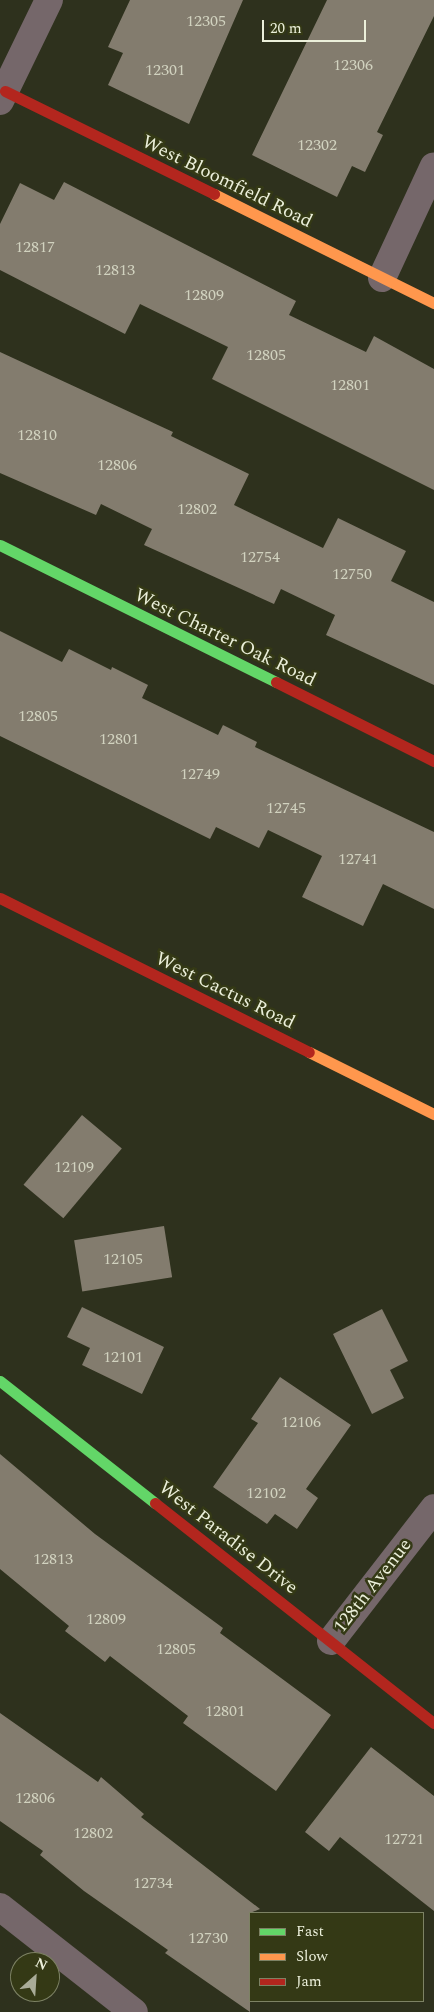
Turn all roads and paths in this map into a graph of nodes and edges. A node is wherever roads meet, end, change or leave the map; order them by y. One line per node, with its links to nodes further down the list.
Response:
1 (50, 0): 2 (street)
2 (2, 96): 4 (street, West Bloomfield Road)
3 (434, 166): 4 (street)
4 (382, 278): 5 (street, West Bloomfield Road)
5 (434, 303)
6 (0, 545): 7 (street, West Charter Oak Road)
7 (434, 761)
8 (0, 898): 9 (street, West Cactus Road)
9 (434, 1114)
10 (0, 1381): 12 (street, West Paradise Drive)
11 (434, 1508): 12 (street, 128th Avenue)
12 (330, 1641): 13 (street, West Paradise Drive)
13 (434, 1722)
14 (0, 1907): 15 (street)
15 (134, 2012)

